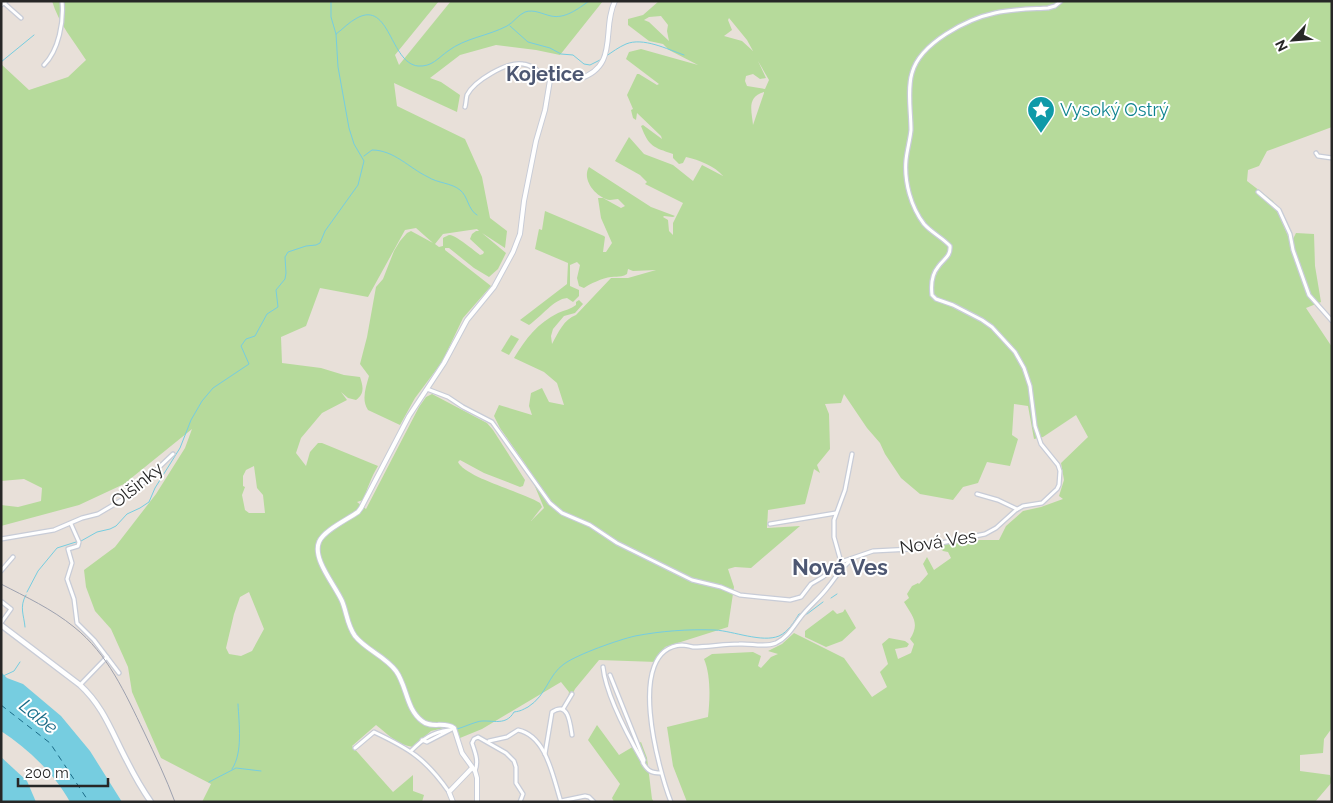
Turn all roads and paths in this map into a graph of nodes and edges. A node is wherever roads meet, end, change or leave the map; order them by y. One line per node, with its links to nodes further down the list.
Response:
1 (62, 1): 6 (street)
2 (615, 1): 7 (street)
3 (1061, 1): 17 (street, Nová Ves)
4 (3, 3): 5 (street)
5 (22, 18)
6 (44, 65)
7 (550, 80): 8 (street); 13 (street)
8 (465, 107)
9 (1316, 153): 10 (street)
10 (1332, 158)
11 (1258, 192): 12 (street)
12 (1332, 321)
13 (427, 389): 24 (street, Nová Ves); 35 (street)
14 (173, 454): 19 (street, Olšinky)
15 (852, 454): 18 (street)
16 (977, 494): 17 (street)
17 (1018, 509): 23 (street, Nová Ves)
18 (836, 512): 20 (street); 24 (street)
19 (71, 524): 21 (street, Olšinky); 28 (street)
20 (770, 524)
21 (1, 540)
22 (13, 557): 25 (street)
23 (852, 560): 24 (street, Nová Ves); 43 (street, Nová Ves)
24 (841, 562)
25 (1, 571)
26 (2, 602): 27 (street)
27 (1, 624): 32 (main road)
28 (108, 656): 30 (street); 32 (street)
29 (603, 667): 41 (street)
30 (118, 673)
31 (610, 675): 41 (street)
32 (80, 685): 46 (main road)
33 (572, 694): 34 (street)
34 (563, 709): 36 (street); 40 (street)
35 (454, 728): 39 (street); 42 (street)
36 (572, 735)
37 (488, 742): 40 (street); 42 (street); 48 (street)
38 (355, 748): 39 (street)
39 (411, 751): 44 (street)
40 (545, 755): 49 (street)
41 (643, 763): 43 (street)
42 (473, 770): 44 (street); 47 (street)
43 (661, 773): 51 (street)
44 (449, 792): 45 (street)
45 (452, 801)
46 (151, 802)
47 (477, 802)
48 (520, 802)
49 (561, 802): 50 (street)
50 (594, 802)
51 (670, 802)

